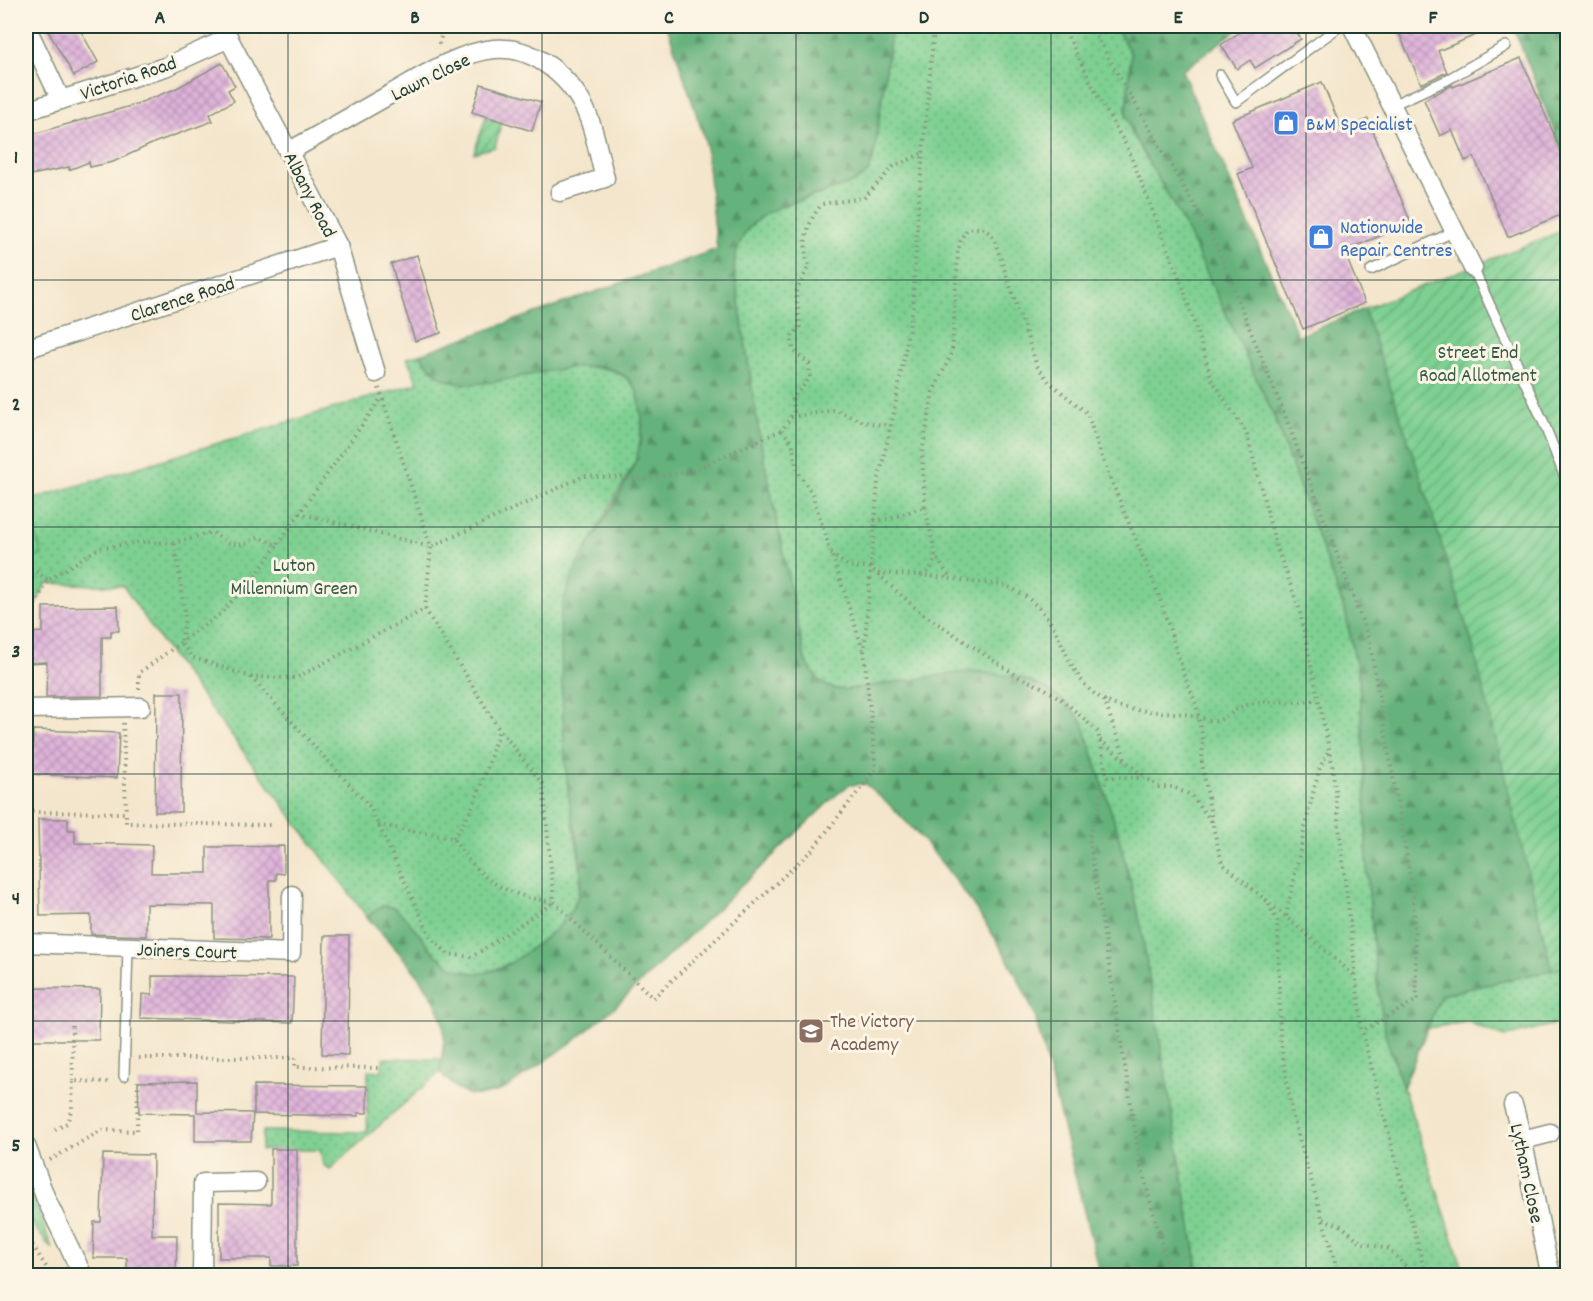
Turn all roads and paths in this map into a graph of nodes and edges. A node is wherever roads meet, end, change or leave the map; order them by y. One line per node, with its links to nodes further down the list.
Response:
1 (26, 26): 10 (street)
2 (934, 26): 14 (path)
3 (1063, 26): 46 (path)
4 (1090, 26): 72 (path)
5 (1340, 26): 9 (lane)
6 (1352, 26): 11 (street)
7 (226, 32): 10 (street, Victoria Road); 13 (street, Albany Road)
8 (1506, 46): 11 (lane)
9 (1220, 75)
10 (61, 100): 12 (street, Victoria Road)
11 (1392, 105): 16 (street)
12 (26, 111)
13 (290, 151): 15 (street, Lawn Close); 17 (street, Albany Road)
14 (923, 153): 22 (path); 23 (path)
15 (560, 192)
16 (1455, 231): 18 (street); 19 (lane)
17 (338, 246): 20 (street, Clarence Road); 21 (street, Albany Road)
18 (1473, 268): 25 (lane)
19 (1371, 270)
20 (26, 349)
21 (376, 373)
22 (790, 417): 23 (path); 24 (path)
23 (890, 426): 28 (path)
24 (782, 430): 31 (path); 32 (path)
25 (1568, 485)
26 (925, 507): 28 (path); 33 (path); 49 (path)
27 (300, 513): 30 (path); 31 (path); 31 (path)
28 (874, 520): 35 (path)
29 (175, 543): 30 (path); 39 (path); 42 (path)
30 (277, 545): 42 (path)
31 (431, 547): 40 (path)
32 (831, 554): 35 (path); 43 (path)
33 (936, 557): 37 (path); 38 (path)
34 (26, 565): 39 (path)
35 (870, 567): 36 (path); 43 (path)
36 (878, 574): 37 (path); 51 (path)
37 (921, 575): 38 (path)
38 (950, 578): 45 (path)
39 (48, 580): 41 (path)
40 (425, 609): 44 (path); 50 (path)
41 (26, 610)
42 (182, 640): 44 (path); 47 (path)
43 (864, 652): 66 (path)
44 (251, 677): 60 (path)
45 (1104, 700): 49 (path); 53 (path)
46 (1318, 700): 49 (path); 52 (path)
47 (134, 707): 48 (street); 57 (path)
48 (26, 709)
49 (1199, 717): 58 (path)
50 (500, 729): 61 (path); 66 (path)
51 (1100, 740): 53 (path); 54 (path)
52 (1329, 750): 67 (path); 70 (path)
53 (1125, 758): 55 (path)
54 (1107, 777): 55 (path); 94 (path)
55 (1146, 778): 58 (path)
56 (26, 812): 57 (path)
57 (126, 813): 59 (path)
58 (1212, 822): 65 (path)
59 (272, 825)
60 (378, 825): 61 (path); 66 (path)
61 (453, 838): 66 (path)
62 (26, 840): 63 (path)
63 (26, 875)
64 (292, 895): 69 (street, Joiners Court)
65 (1266, 899): 67 (path); 87 (path)
66 (554, 902)
67 (1286, 916): 70 (path)
68 (26, 943): 69 (street, Joiners Court)
69 (128, 949): 77 (lane)
70 (1354, 975): 72 (path)
71 (72, 1026): 79 (path)
72 (1362, 1031): 90 (path)
73 (139, 1047): 74 (path)
74 (139, 1058): 75 (path); 76 (path)
75 (381, 1068)
76 (138, 1069)
77 (124, 1076): 79 (path)
78 (138, 1079): 85 (path)
79 (73, 1081): 81 (path)
80 (1513, 1105): 83 (street, Lytham Close)
81 (55, 1130)
82 (1550, 1133): 83 (street)
83 (1523, 1140): 97 (street, Lytham Close)
84 (26, 1146): 92 (street)
85 (51, 1171)
86 (256, 1182): 93 (street)
87 (1323, 1219): 89 (path); 95 (path)
88 (26, 1235): 91 (path)
89 (1412, 1272): 90 (path); 96 (path)
90 (1426, 1274)
91 (52, 1275)
92 (83, 1275)
93 (202, 1275)
94 (1170, 1275)
95 (1339, 1275)
96 (1395, 1275)
97 (1551, 1275)

